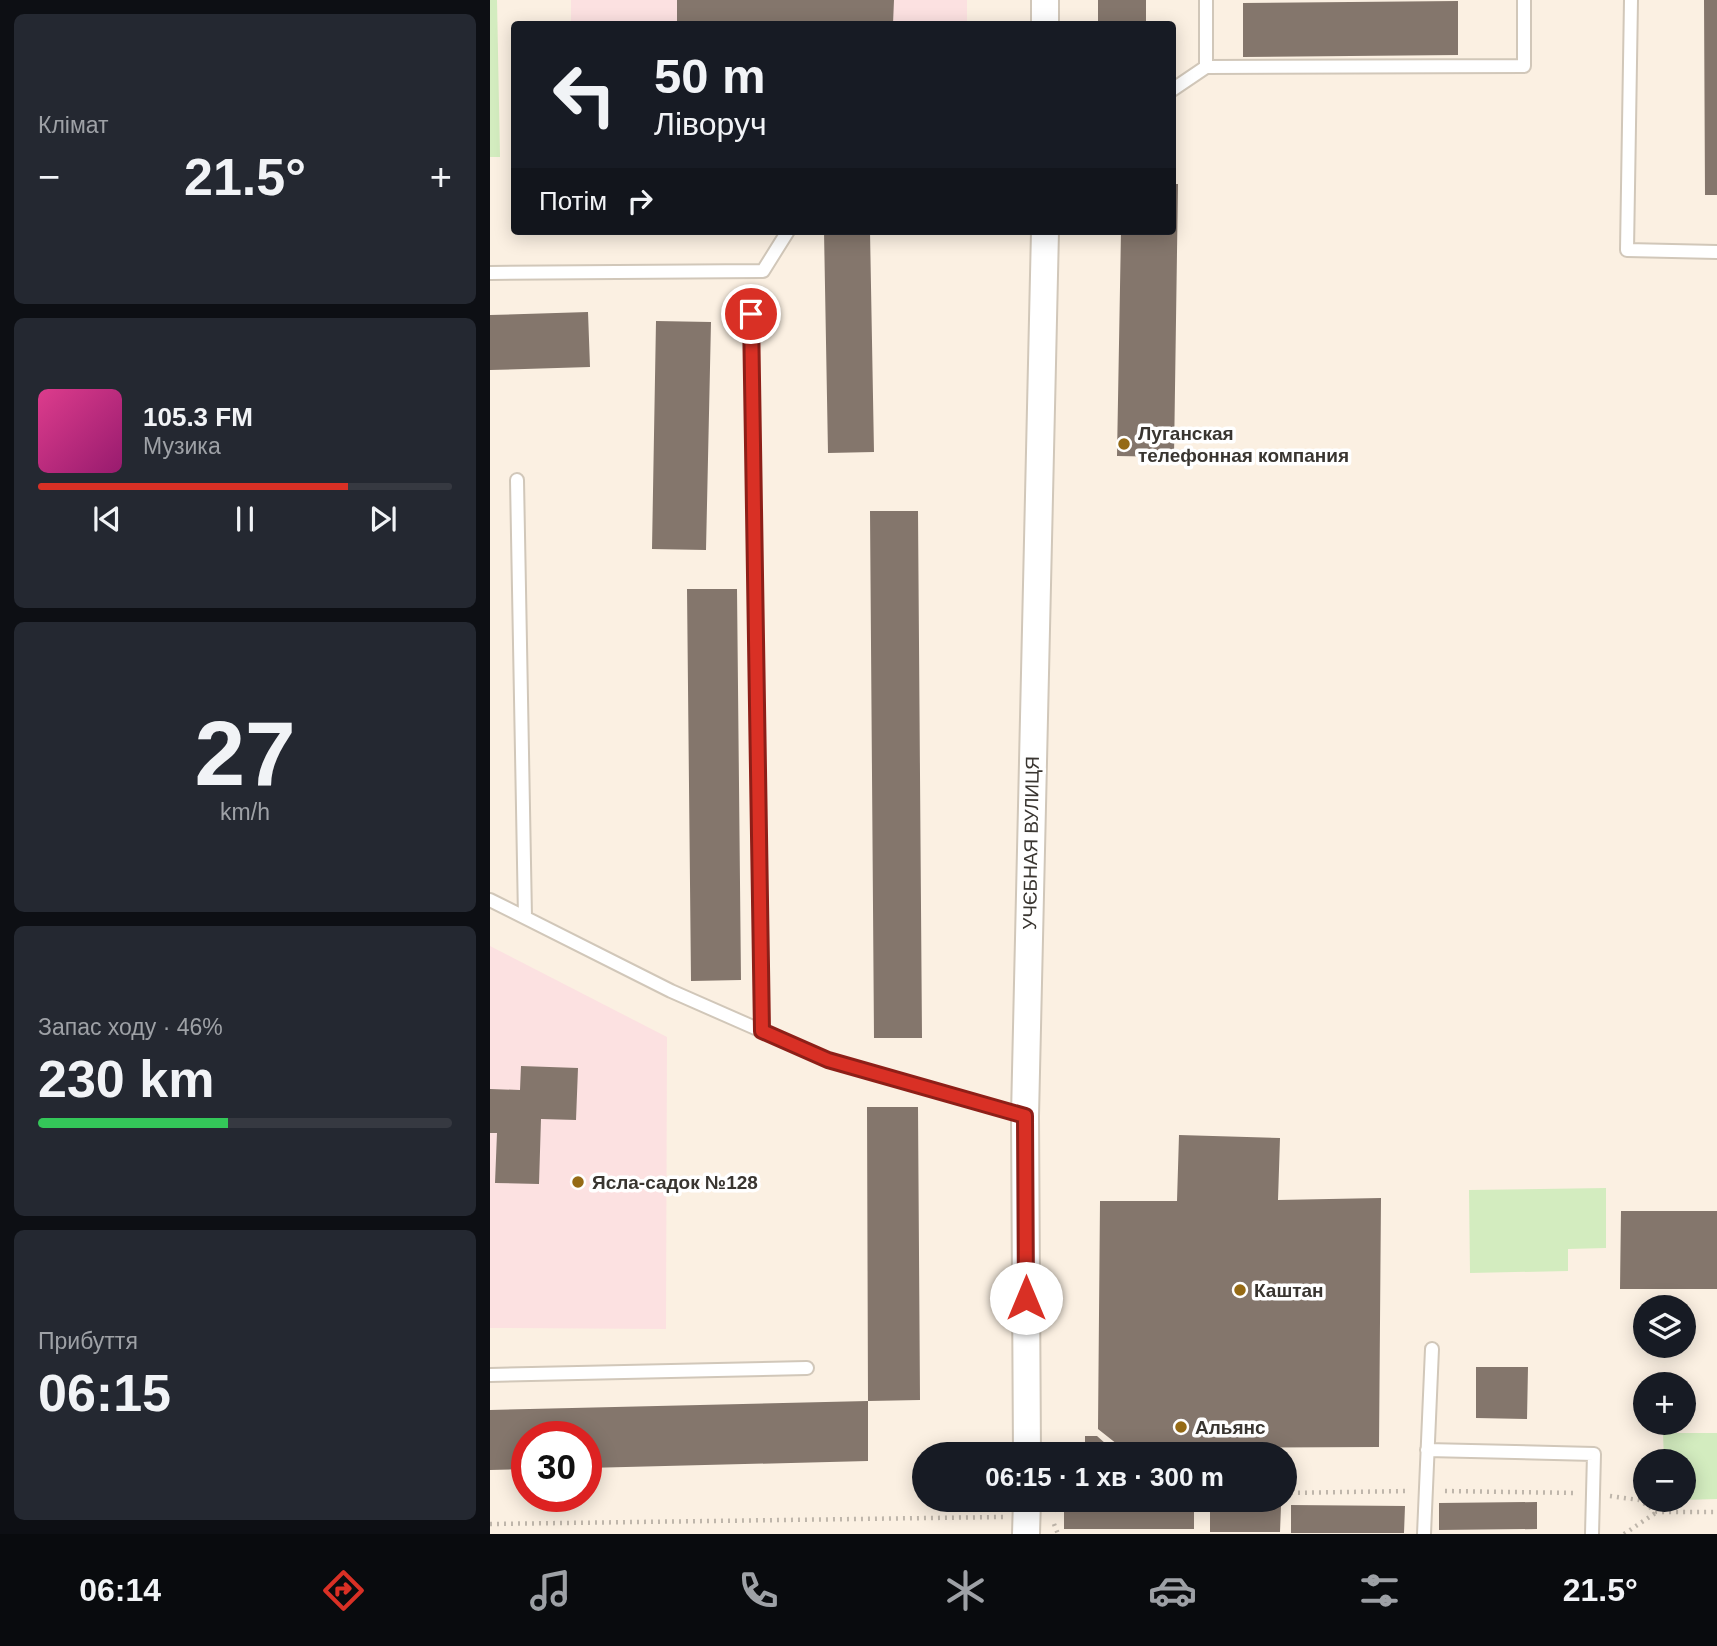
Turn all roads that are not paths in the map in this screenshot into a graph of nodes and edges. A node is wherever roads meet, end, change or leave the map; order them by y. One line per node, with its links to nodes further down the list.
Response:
1 (1045, 0): 5 (street)
2 (1206, 0): 6 (lane)
3 (1524, 0): 6 (lane)
4 (1631, 0): 10 (lane)
5 (1045, 21)
6 (1206, 67): 7 (lane)
7 (1176, 87)
8 (786, 235): 11 (lane)
9 (1045, 235): 17 (street, УЧЄБНАЯ ВУЛИЦЯ)
10 (1717, 252)
11 (490, 273)
12 (751, 314): 16 (lane)
13 (517, 480): 15 (lane)
14 (490, 900): 15 (lane)
15 (525, 917): 16 (lane)
16 (762, 1031): 17 (lane)
17 (1025, 1116): 21 (street, УЧЄБНАЯ ВУЛИЦЯ)
18 (1432, 1349): 22 (lane)
19 (807, 1368): 20 (lane)
20 (490, 1376)
21 (1027, 1442)
22 (1427, 1450): 23 (lane); 24 (lane)
23 (1424, 1534)
24 (1592, 1534)

